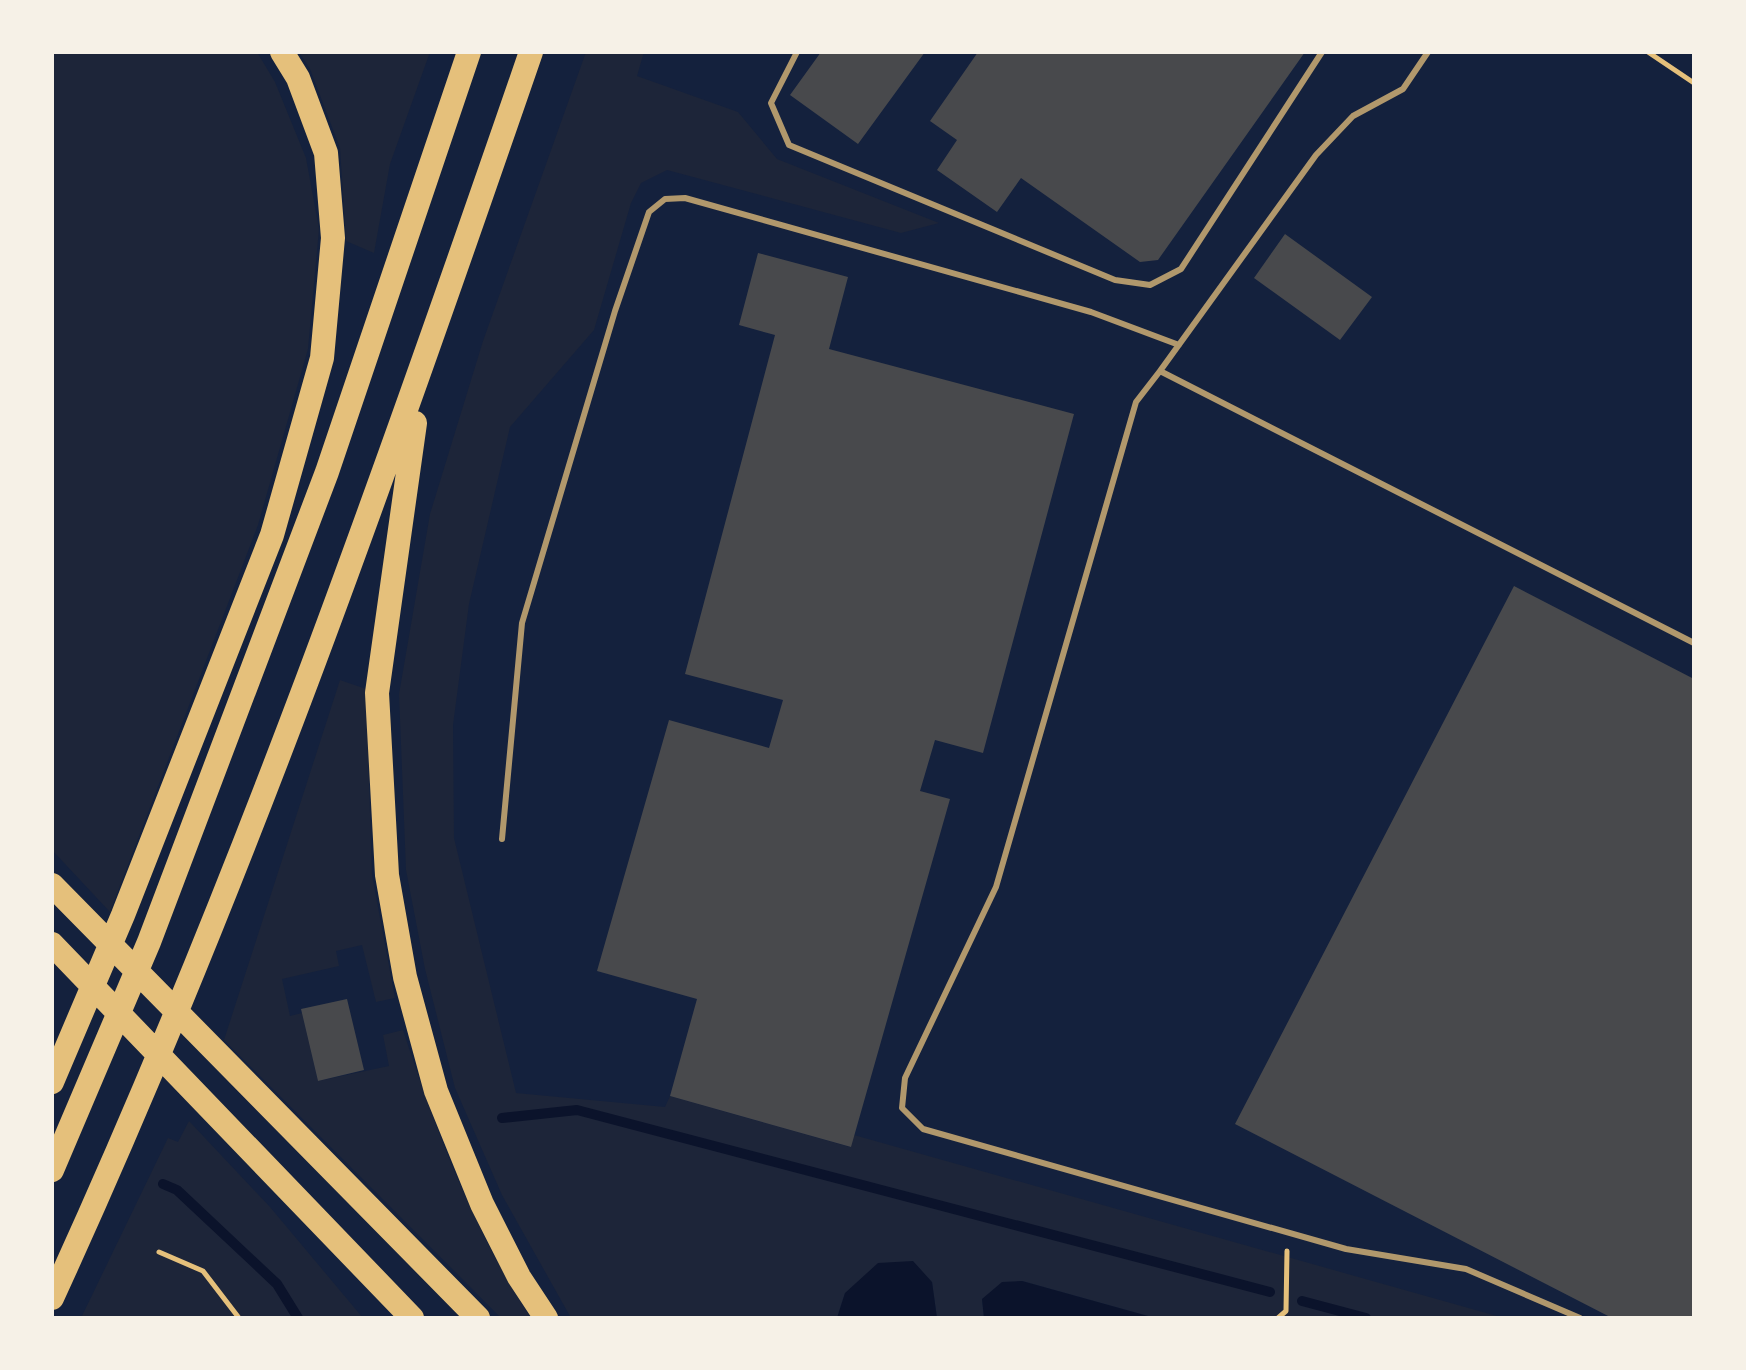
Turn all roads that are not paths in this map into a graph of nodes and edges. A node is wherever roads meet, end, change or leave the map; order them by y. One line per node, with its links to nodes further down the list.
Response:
1 (282, 52): 14 (highway)
2 (469, 52): 15 (highway)
3 (531, 52): 8 (highway)
4 (797, 52): 5 (lane)
5 (1322, 52)
6 (1428, 52): 7 (lane)
7 (1179, 345): 9 (lane); 11 (lane)
8 (424, 362): 16 (highway); 19 (highway)
9 (1160, 371): 10 (lane); 20 (lane)
10 (1694, 643)
11 (502, 839)
12 (52, 885): 18 (highway)
13 (52, 944): 17 (highway)
14 (52, 1082)
15 (52, 1170)
16 (52, 1298)
17 (412, 1318)
18 (478, 1318)
19 (546, 1318)
20 (1580, 1318)

